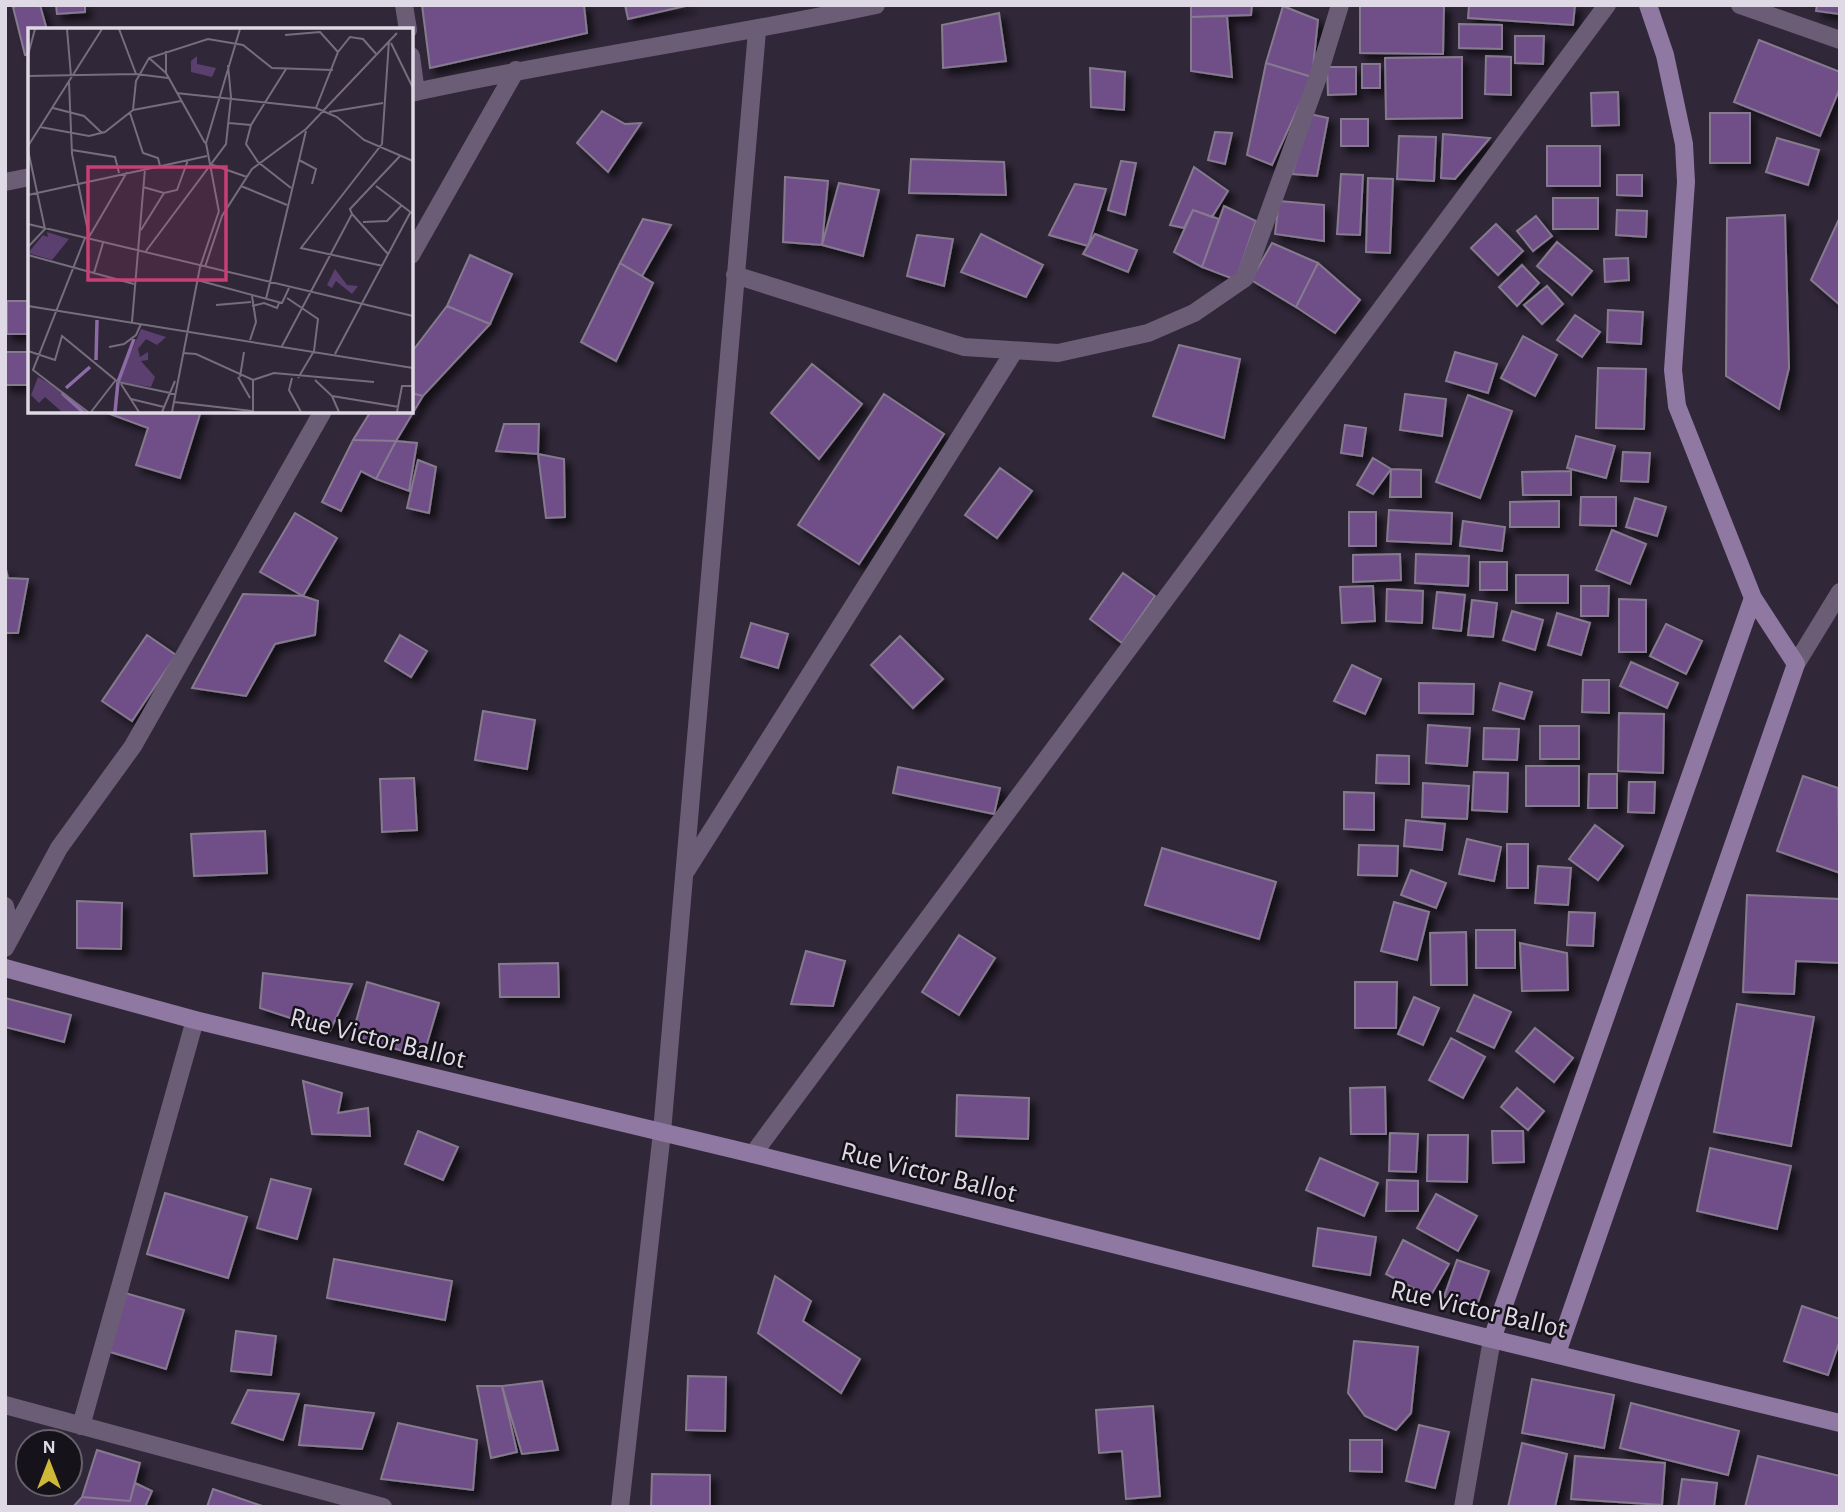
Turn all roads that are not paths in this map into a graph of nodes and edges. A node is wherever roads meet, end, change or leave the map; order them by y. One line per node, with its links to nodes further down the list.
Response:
1 (404, 5): 7 (street)
2 (876, 5): 8 (street)
3 (1340, 5): 16 (street)
4 (1607, 5): 27 (street)
5 (1648, 5): 19 (street)
6 (1740, 5): 9 (street)
7 (408, 28)
8 (757, 31): 10 (street); 15 (street)
9 (1840, 40)
10 (516, 70): 11 (street); 14 (street)
11 (414, 92)
12 (28, 177): 13 (street)
13 (5, 182)
14 (413, 252)
15 (736, 275): 16 (street); 21 (street)
16 (1013, 353): 21 (street)
17 (322, 413): 23 (street)
18 (1840, 592): 20 (street)
19 (1753, 598): 20 (street); 28 (street)
20 (1796, 664): 29 (street)
21 (684, 876): 26 (street)
22 (5, 906): 23 (street)
23 (8, 941)
24 (5, 968): 25 (street, Rue Victor Ballot)
25 (195, 1020): 26 (street, Rue Victor Ballot); 32 (street)
26 (662, 1132): 27 (street, Rue Victor Ballot); 34 (street)
27 (753, 1154): 28 (street, Rue Victor Ballot)
28 (1492, 1339): 29 (street, Rue Victor Ballot); 35 (street)
29 (1557, 1353): 31 (street, Rue Victor Ballot)
30 (5, 1405): 32 (street)
31 (1840, 1423)
32 (81, 1426): 33 (street)
33 (383, 1507)
34 (620, 1507)
35 (1463, 1507)

